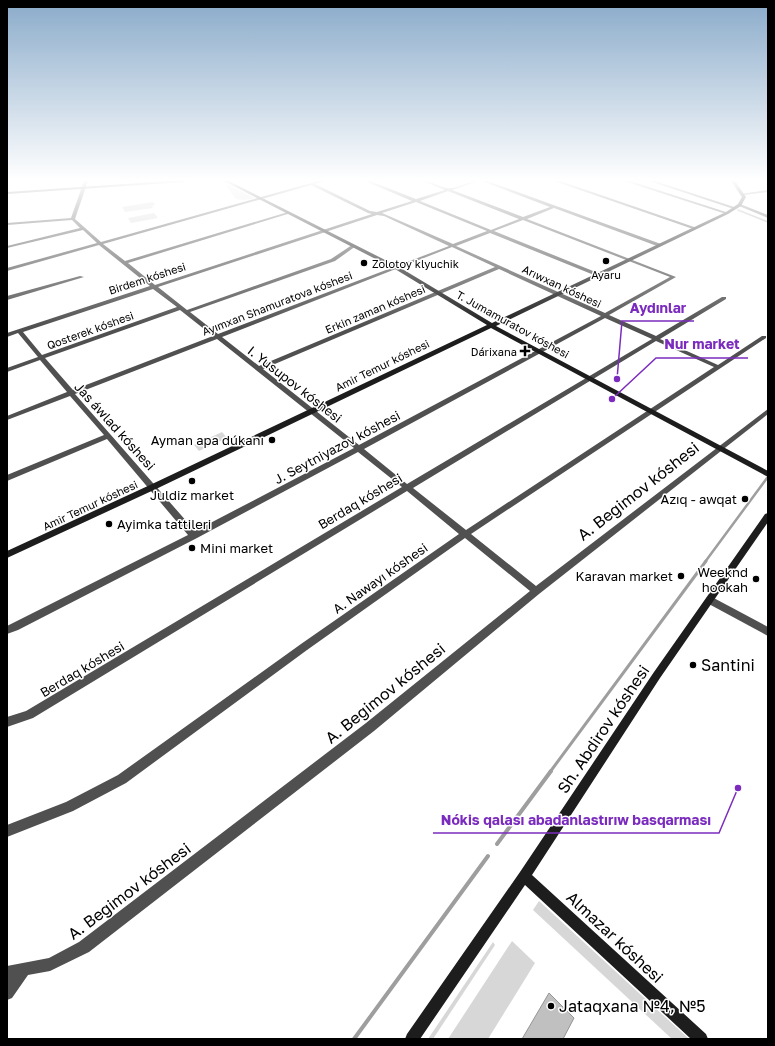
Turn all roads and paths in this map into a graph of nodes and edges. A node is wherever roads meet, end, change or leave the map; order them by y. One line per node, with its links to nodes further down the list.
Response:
1 (75, 230): 17 (street)
2 (84, 230): 14 (street, I. Yusupov kóshesi)
3 (149, 230): 14 (street)
4 (234, 230): 20 (street)
5 (329, 230): 12 (street, Birdem kóshesi)
6 (414, 230): 18 (street, Arıwxan kóshesi)
7 (487, 230): 13 (street)
8 (493, 230): 13 (street, Ayımxan Shamuratova kóshesi)
9 (554, 230): 19 (street)
10 (617, 230): 15 (street)
11 (691, 230): 15 (street, Amir Temur kóshesi)
12 (325, 231): 16 (street, T. Jumamuratov kóshesi); 26 (street, Birdem kóshesi)
13 (490, 231): 18 (street, Ayımxan Shamuratova kóshesi); 24 (street)
14 (100, 244): 20 (street, I. Yusupov kóshesi); 23 (street)
15 (659, 245): 19 (street, Amir Temur kóshesi)
16 (354, 246): 22 (street, T. Jumamuratov kóshesi); 31 (street, Qosterek kóshesi)
17 (7, 247)
18 (453, 247): 21 (street, Arıwxan kóshesi); 22 (street, Ayımxan Shamuratova kóshesi)
19 (628, 259): 24 (street, Amir Temur kóshesi); 32 (street, J. Seytniyazov kóshesi)
20 (124, 263): 26 (street, I. Yusupov kóshesi)
21 (500, 267): 27 (street, Erkin zaman kóshesi); 28 (street, Arıwxan kóshesi)
22 (397, 268): 27 (street, T. Jumamuratov kóshesi); 36 (street, Ayımxan Shamuratova kóshesi)
23 (7, 270)
24 (596, 274): 28 (street, Amir Temur kóshesi)
25 (82, 277): 29 (street)
26 (153, 287): 31 (street, I. Yusupov kóshesi); 34 (street, Birdem kóshesi)
27 (439, 293): 33 (street, T. Jumamuratov kóshesi); 42 (street, Erkin zaman kóshesi)
28 (556, 293): 32 (street, Arıwxan kóshesi); 33 (street, Amir Temur kóshesi)
29 (7, 298)
30 (724, 298): 38 (street, Berdaq kóshesi)
31 (182, 310): 36 (street, I. Yusupov kóshesi); 40 (street, Qosterek kóshesi)
32 (604, 317): 38 (street, Arıwxan kóshesi); 39 (street, J. Seytniyazov kóshesi)
33 (491, 325): 39 (street, T. Jumamuratov kóshesi); 46 (street, Amir Temur kóshesi)
34 (19, 331): 35 (street, Birdem kóshesi); 40 (street, Jas áwlad kóshesi)
35 (7, 334)
36 (216, 337): 42 (street, I. Yusupov kóshesi); 45 (street, Ayımxan Shamuratova kóshesi)
37 (764, 337): 41 (street, A. Nawayı kóshesi)
38 (656, 340): 41 (street, Arıwxan kóshesi); 44 (street, Berdaq kóshesi)
39 (539, 351): 44 (street, T. Jumamuratov kóshesi); 52 (street, J. Seytniyazov kóshesi)
40 (42, 359): 43 (street, Qosterek kóshesi); 45 (street, Jas áwlad kóshesi)
41 (718, 367): 47 (street, A. Nawayı kóshesi)
42 (258, 369): 46 (street, I. Yusupov kóshesi)
43 (7, 370)
44 (590, 379): 47 (street, T. Jumamuratov kóshesi); 56 (street, Berdaq kóshesi)
45 (70, 393): 49 (street, Ayımxan Shamuratova kóshesi); 50 (street, Jas áwlad kóshesi)
46 (312, 411): 52 (street, I. Yusupov kóshesi); 55 (street, Amir Temur kóshesi)
47 (652, 411): 51 (street, T. Jumamuratov kóshesi); 58 (street, A. Nawayı kóshesi)
48 (768, 411): 51 (street, A. Begimov kóshesi)
49 (7, 418)
50 (109, 436): 54 (street); 55 (street, Jas áwlad kóshesi)
51 (721, 448): 53 (street, T. Jumamuratov kóshesi); 61 (street, A. Begimov kóshesi)
52 (359, 450): 56 (street, I. Yusupov kóshesi); 59 (street, J. Seytniyazov kóshesi)
53 (768, 474)
54 (7, 478)
55 (153, 487): 59 (street, Jas áwlad kóshesi); 60 (street, Amir Temur kóshesi)
56 (407, 487): 58 (street, I. Yusupov kóshesi); 65 (street, Berdaq kóshesi)
57 (768, 516): 62 (street, Sh. Abdirov kóshesi)
58 (464, 535): 61 (street, I. Yusupov kóshesi); 66 (street, A. Nawayı kóshesi)
59 (194, 536): 63 (street, J. Seytniyazov kóshesi)
60 (7, 555)
61 (536, 591): 68 (street, A. Begimov kóshesi)
62 (710, 600): 64 (street); 67 (street, Sh. Abdirov kóshesi)
63 (7, 630)
64 (768, 632)
65 (7, 722)
66 (7, 831)
67 (524, 876): 71 (street, Sh. Abdirov kóshesi); 72 (street, Almazar kóshesi)
68 (24, 969): 69 (street, A. Begimov kóshesi); 70 (street)
69 (7, 973)
70 (7, 993)
71 (412, 1039)
72 (701, 1039)

